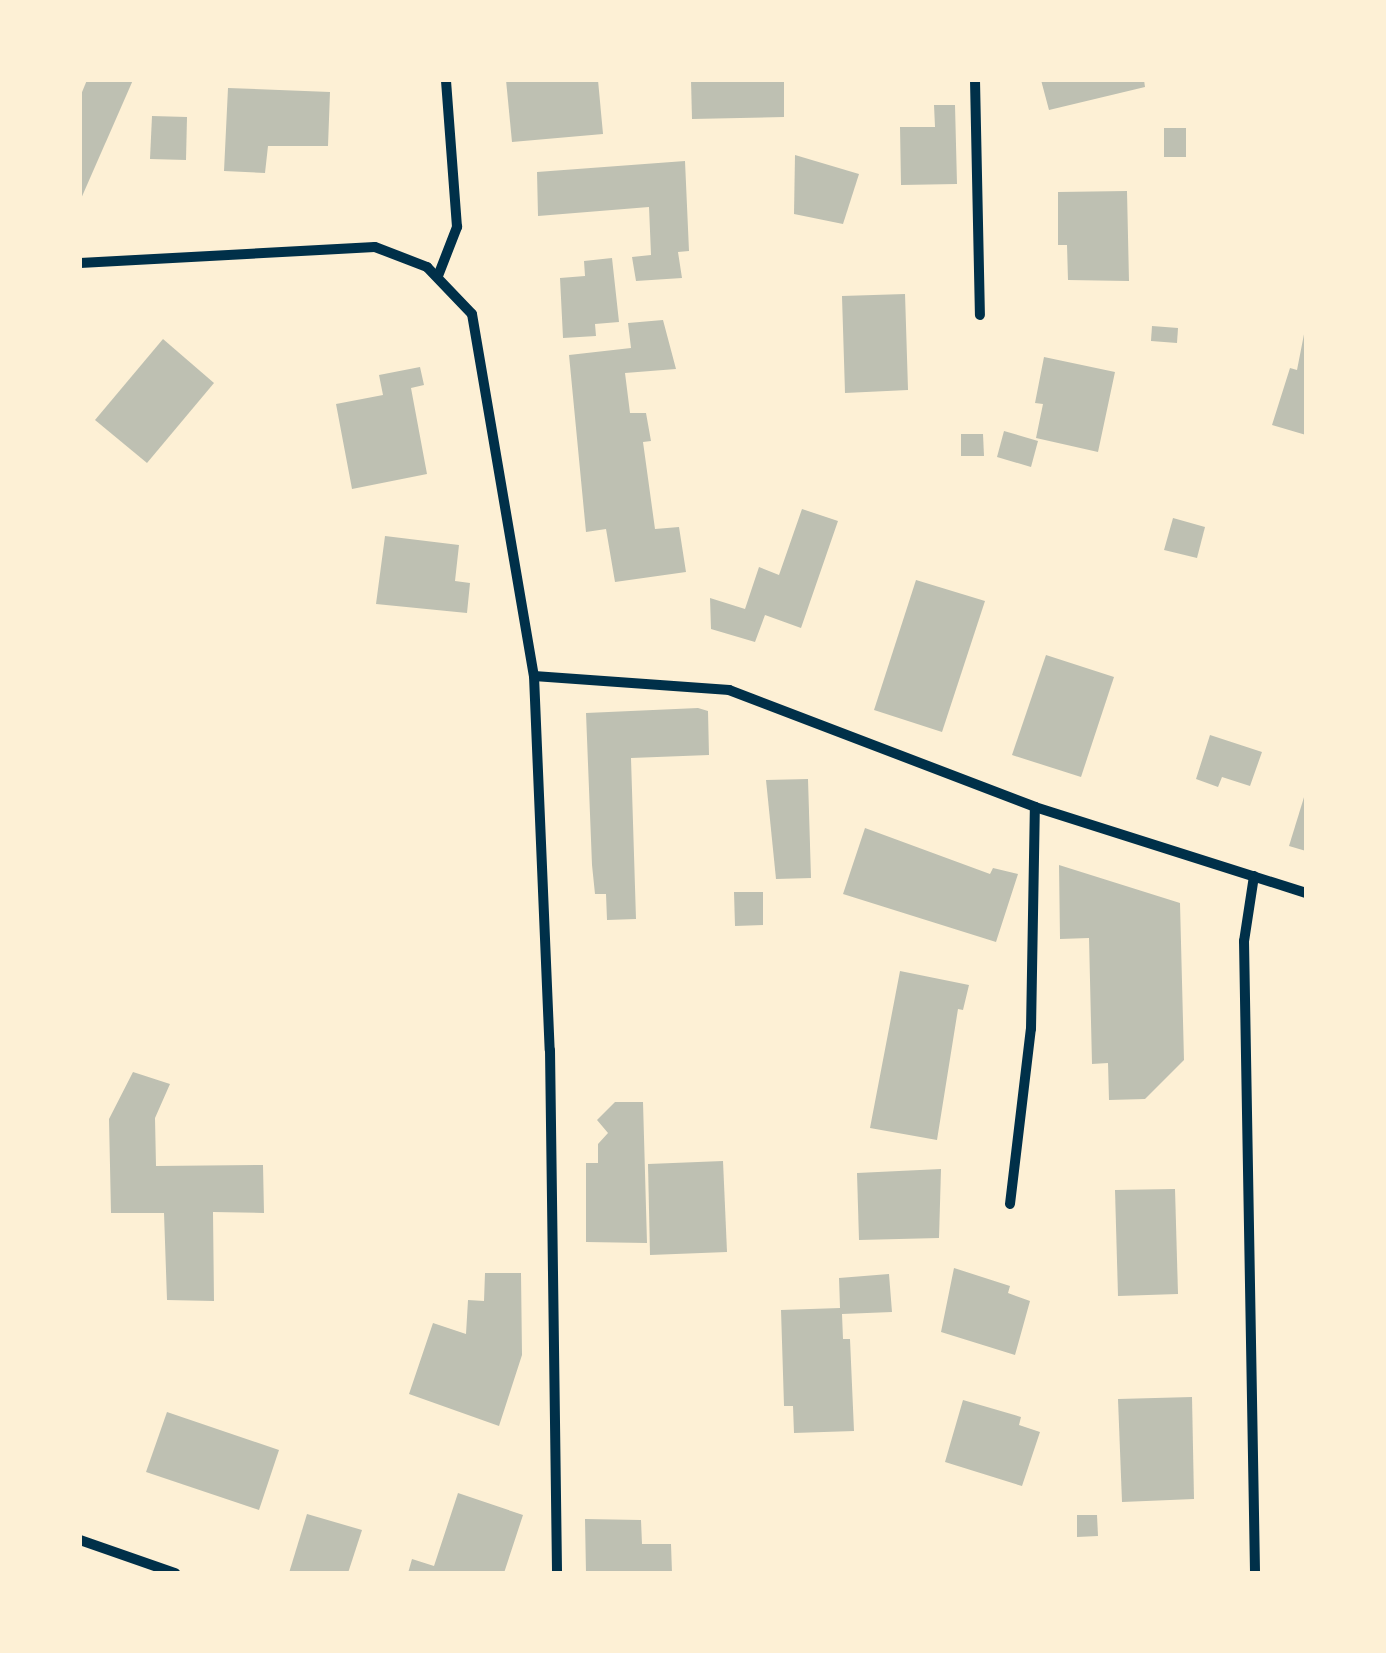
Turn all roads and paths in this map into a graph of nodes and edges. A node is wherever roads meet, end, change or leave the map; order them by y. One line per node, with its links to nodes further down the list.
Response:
1 (446, 80): 4 (street)
2 (975, 80): 5 (street)
3 (80, 264): 4 (street)
4 (438, 276): 6 (street)
5 (980, 315)
6 (534, 676): 7 (street); 13 (street)
7 (1035, 807): 8 (street); 10 (street)
8 (1254, 876): 9 (street); 14 (street)
9 (1306, 893)
10 (1010, 1204)
11 (80, 1540): 12 (street)
12 (175, 1573)
13 (557, 1573)
14 (1256, 1573)

